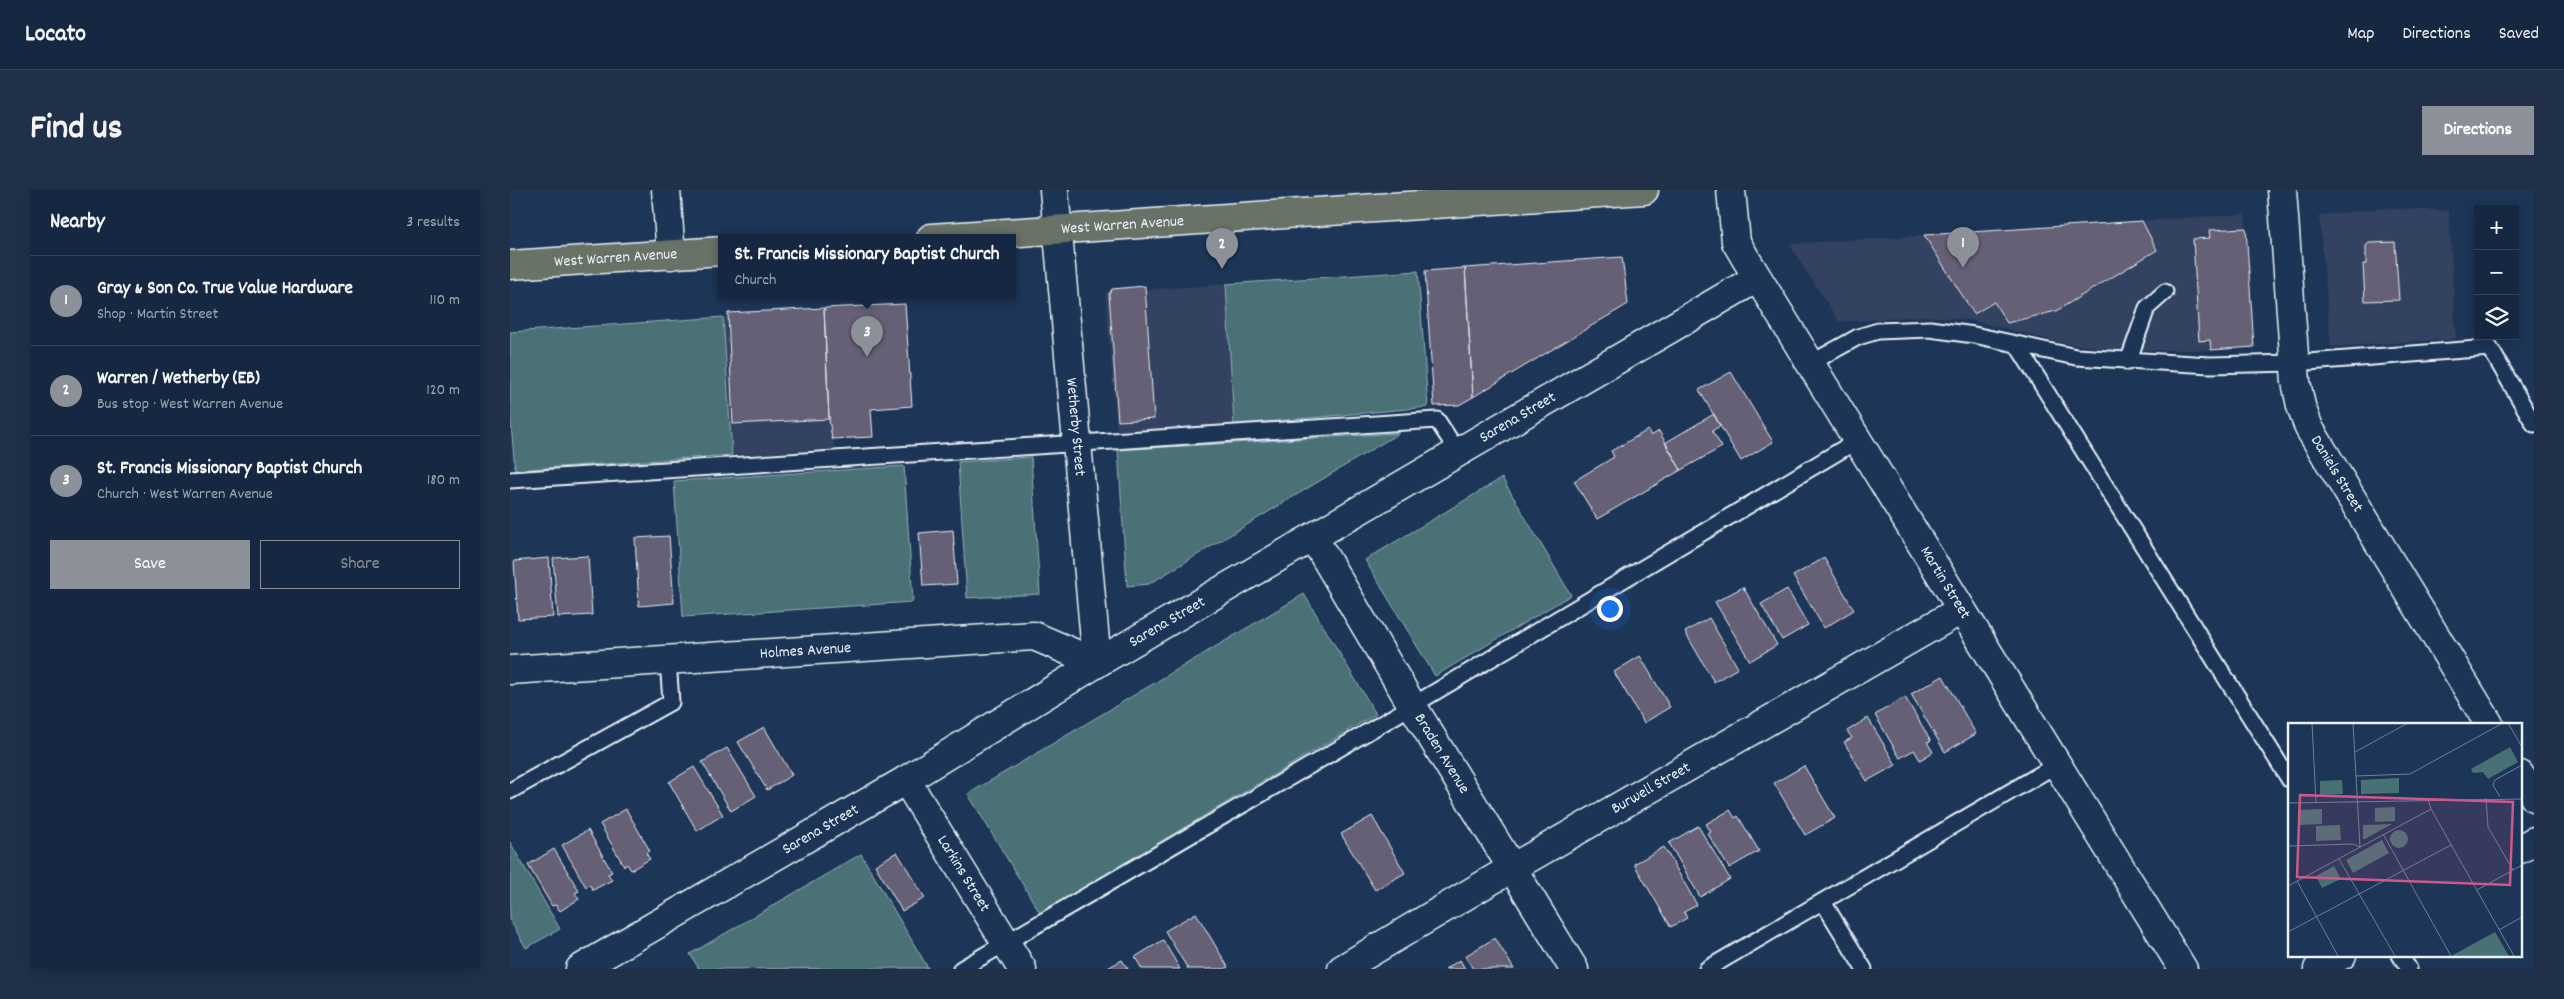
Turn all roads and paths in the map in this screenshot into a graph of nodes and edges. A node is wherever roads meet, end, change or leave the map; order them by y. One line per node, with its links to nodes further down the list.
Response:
1 (666, 190): 9 (street)
2 (1054, 190): 6 (street, Wetherby Street)
3 (1644, 190): 6 (main road, West Warren Avenue)
4 (1731, 190): 11 (street, Martin Street)
5 (2282, 190): 16 (street, Daniels Street)
6 (1058, 230): 7 (main road, West Warren Avenue); 19 (street, Wetherby Street)
7 (994, 234)
8 (718, 252): 9 (main road, West Warren Avenue)
9 (672, 255): 10 (main road, West Warren Avenue)
10 (510, 265)
11 (1757, 278): 15 (street, Martin Street); 20 (street, Sarena Street)
12 (2165, 292): 14 (lane)
13 (2017, 345): 14 (lane); 15 (lane); 30 (lane)
14 (2128, 362): 16 (lane)
15 (1812, 363): 18 (street, Martin Street)
16 (2295, 363): 17 (lane); 28 (street, Daniels Street)
17 (2534, 424)
18 (1858, 440): 23 (street, Martin Street); 27 (lane)
19 (1078, 442): 20 (lane); 21 (lane); 25 (street, Wetherby Street)
20 (1458, 452): 22 (street, Sarena Street)
21 (510, 480)
22 (1313, 537): 25 (street, Sarena Street); 27 (street, Braden Avenue)
23 (1961, 610): 29 (street, Martin Street); 37 (street, Burwell Street)
24 (668, 660): 25 (street, Holmes Avenue); 26 (street, Holmes Avenue); 33 (lane)
25 (1097, 663): 32 (street, Sarena Street)
26 (510, 670)
27 (1412, 705): 37 (street, Braden Avenue); 39 (lane)
28 (2488, 723)
29 (2056, 765): 38 (lane); 49 (street, Martin Street)
30 (2288, 777)
31 (2521, 777): 34 (street)
32 (906, 780): 39 (street, Larkins Street); 42 (street, Sarena Street)
33 (510, 791)
34 (2534, 797)
35 (2534, 841): 36 (street)
36 (2521, 848)
37 (1512, 868): 45 (street, Burwell Street); 46 (street, Braden Avenue)
38 (1823, 902): 47 (lane); 48 (lane)
39 (1006, 943): 43 (lane); 44 (street, Larkins Street)
40 (2340, 956): 50 (street)
41 (2401, 956): 51 (lane)
42 (580, 969)
43 (961, 969)
44 (1022, 969)
45 (1342, 969)
46 (1574, 969)
47 (1707, 969)
48 (1864, 969)
49 (2183, 969)
50 (2318, 969)
51 (2409, 969)

